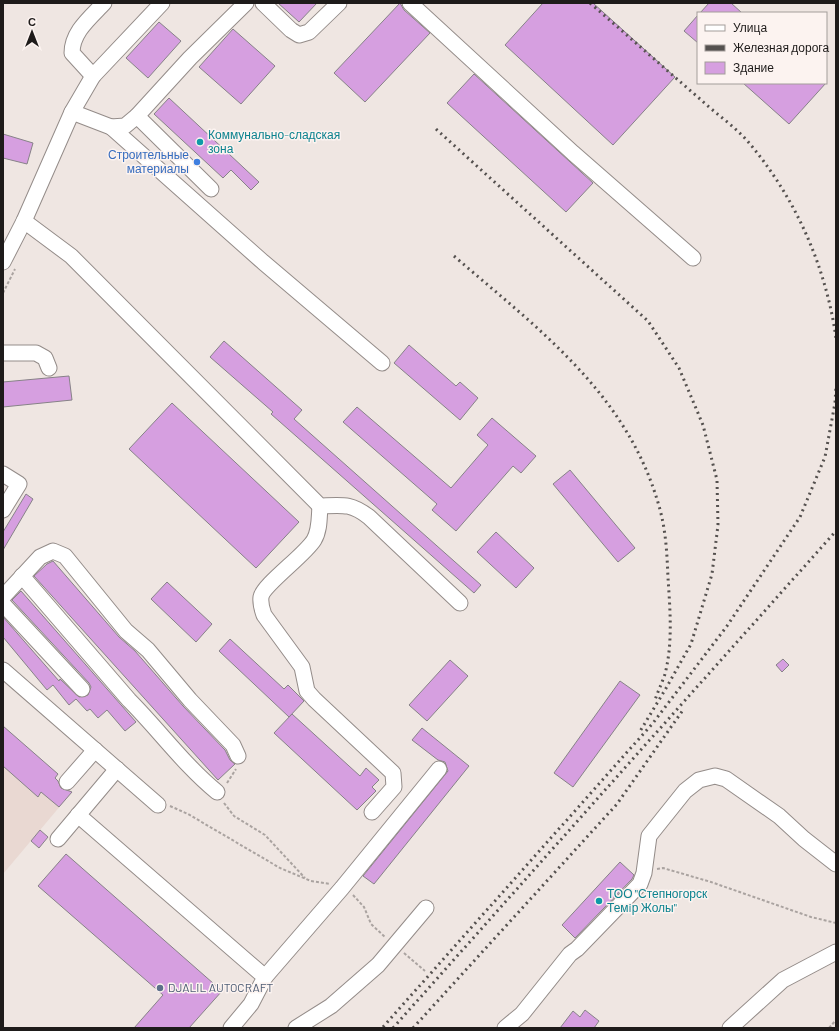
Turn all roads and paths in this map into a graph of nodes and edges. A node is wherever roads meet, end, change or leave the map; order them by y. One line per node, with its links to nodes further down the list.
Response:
1 (104, 3): 7 (street)
2 (162, 3): 7 (street)
3 (246, 3): 9 (street)
4 (263, 3): 5 (street)
5 (339, 3)
6 (410, 3): 13 (street)
7 (93, 76): 8 (street)
8 (72, 112): 10 (street); 12 (street)
9 (137, 116): 10 (street); 11 (street)
10 (111, 128): 16 (street)
11 (211, 189)
12 (24, 221): 14 (street); 19 (street)
13 (693, 258)
14 (3, 262)
15 (3, 353): 17 (street)
16 (382, 363)
17 (49, 368)
18 (3, 474): 20 (street)
19 (320, 506): 23 (street); 34 (street)
20 (3, 510)
21 (22, 576): 22 (street); 28 (street); 32 (street)
22 (3, 597)
23 (460, 603)
24 (3, 604): 26 (street)
25 (3, 670): 27 (street)
26 (82, 689)
27 (95, 750): 29 (street); 31 (street)
28 (238, 756): 32 (path)
29 (117, 769): 33 (street); 35 (street)
30 (439, 769): 40 (street)
31 (67, 782)
32 (217, 792): 39 (path)
33 (158, 805): 39 (path)
34 (372, 812)
35 (78, 814): 36 (street); 46 (street)
36 (58, 839)
37 (836, 864): 50 (street)
38 (663, 868): 42 (path)
39 (307, 879): 40 (path)
40 (342, 888): 43 (path); 46 (street)
41 (426, 908): 43 (street)
42 (836, 924)
43 (394, 945): 45 (path); 49 (street)
44 (836, 952): 51 (street)
45 (424, 971)
46 (264, 977): 48 (street)
47 (836, 1020): 52 (path)
48 (231, 1028)
49 (296, 1028)
50 (505, 1028)
51 (730, 1028)
52 (829, 1028)

